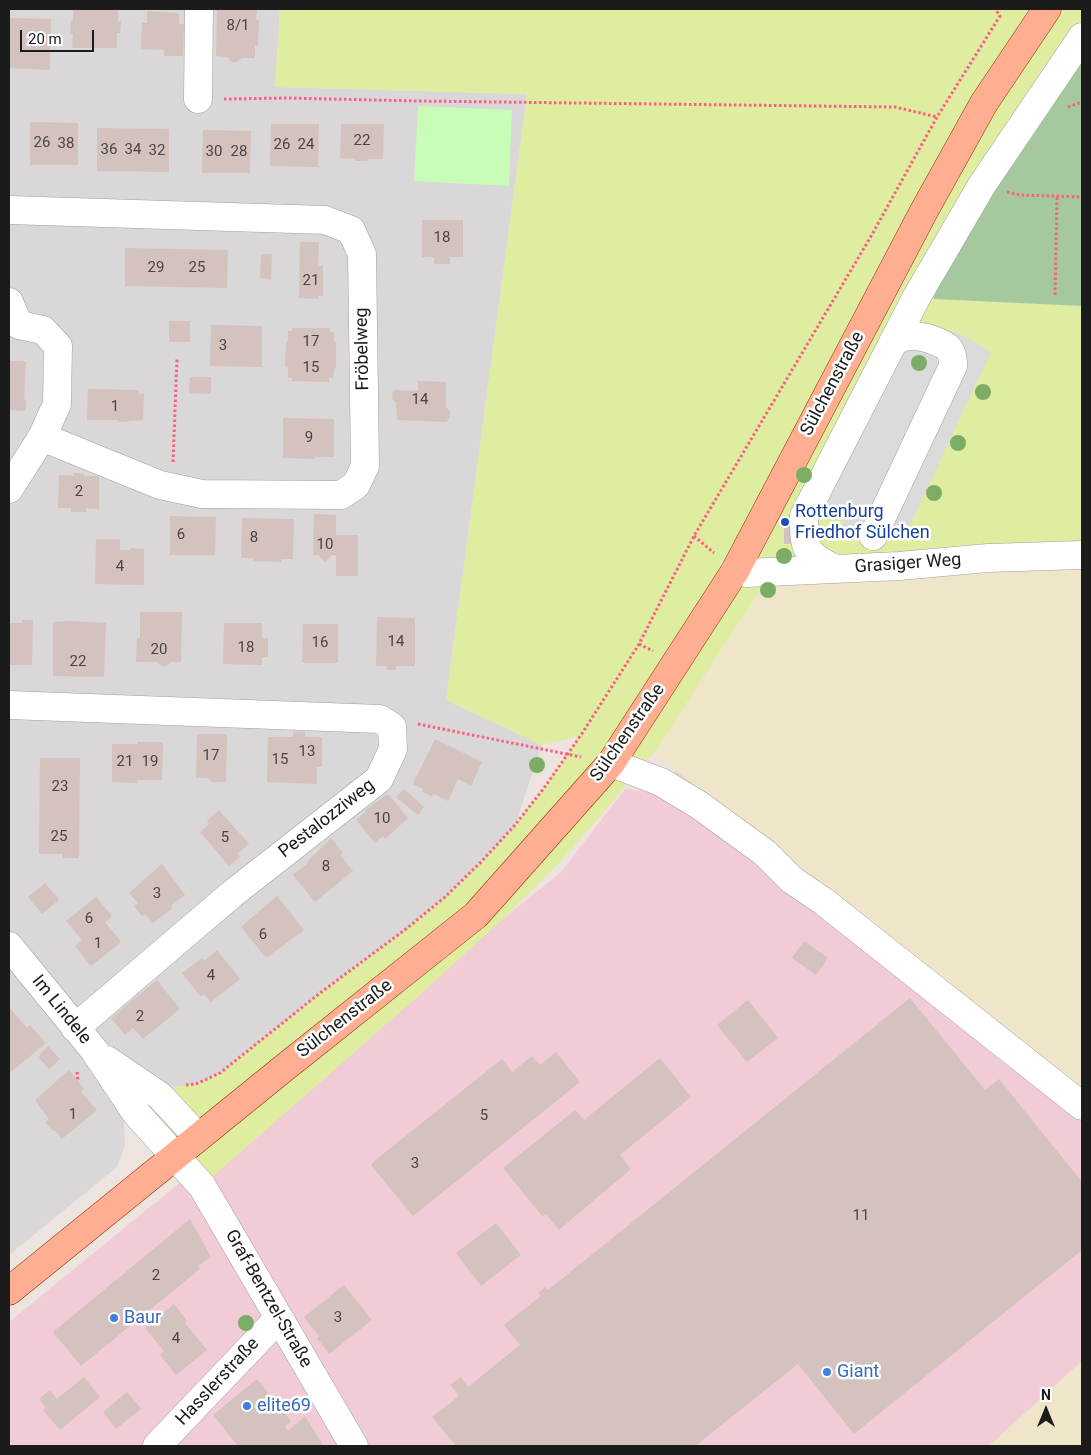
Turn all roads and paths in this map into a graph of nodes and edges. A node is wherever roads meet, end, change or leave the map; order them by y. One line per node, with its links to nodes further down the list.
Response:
1 (200, 9): 5 (street)
2 (996, 9): 6 (path)
3 (1047, 9): 21 (main road, Sülchenstraße)
4 (1082, 37): 7 (street)
5 (198, 99): 6 (path)
6 (937, 117): 24 (path)
7 (982, 185): 8 (path); 13 (street)
8 (1057, 196): 9 (path); 11 (path)
9 (1082, 197)
10 (9, 210): 16 (street, Fröbelweg)
11 (1055, 295)
12 (12, 318): 15 (street)
13 (893, 342): 18 (street); 20 (street)
14 (177, 359): 16 (path)
15 (42, 437): 16 (street, Fröbelweg); 17 (street)
16 (173, 488)
17 (9, 489)
18 (873, 536)
19 (1082, 555): 20 (street, Grasiger Weg)
20 (835, 568): 21 (street, Grasiger Weg)
21 (735, 572): 25 (main road, Sülchenstraße)
22 (9, 705): 23 (street)
23 (380, 719): 24 (path); 27 (street, Pestalozziweg)
24 (567, 754): 25 (path); 29 (path)
25 (611, 762): 30 (street); 31 (main road, Sülchenstraße)
26 (9, 946): 27 (street, Im Lindele)
27 (75, 1028): 28 (street, Im Lindele)
28 (94, 1050): 29 (street, Im Lindele); 32 (street, Im Lindele)
29 (160, 1096): 31 (street, Im Lindele)
30 (1082, 1106)
31 (198, 1137): 32 (main road, Sülchenstraße)
32 (174, 1156): 33 (main road, Sülchenstraße); 34 (street, Graf-Bentzel-Straße)
33 (9, 1291)
34 (279, 1318): 35 (street, Hasslerstraße); 36 (street, Graf-Bentzel-Straße)
35 (157, 1446)
36 (354, 1446)

